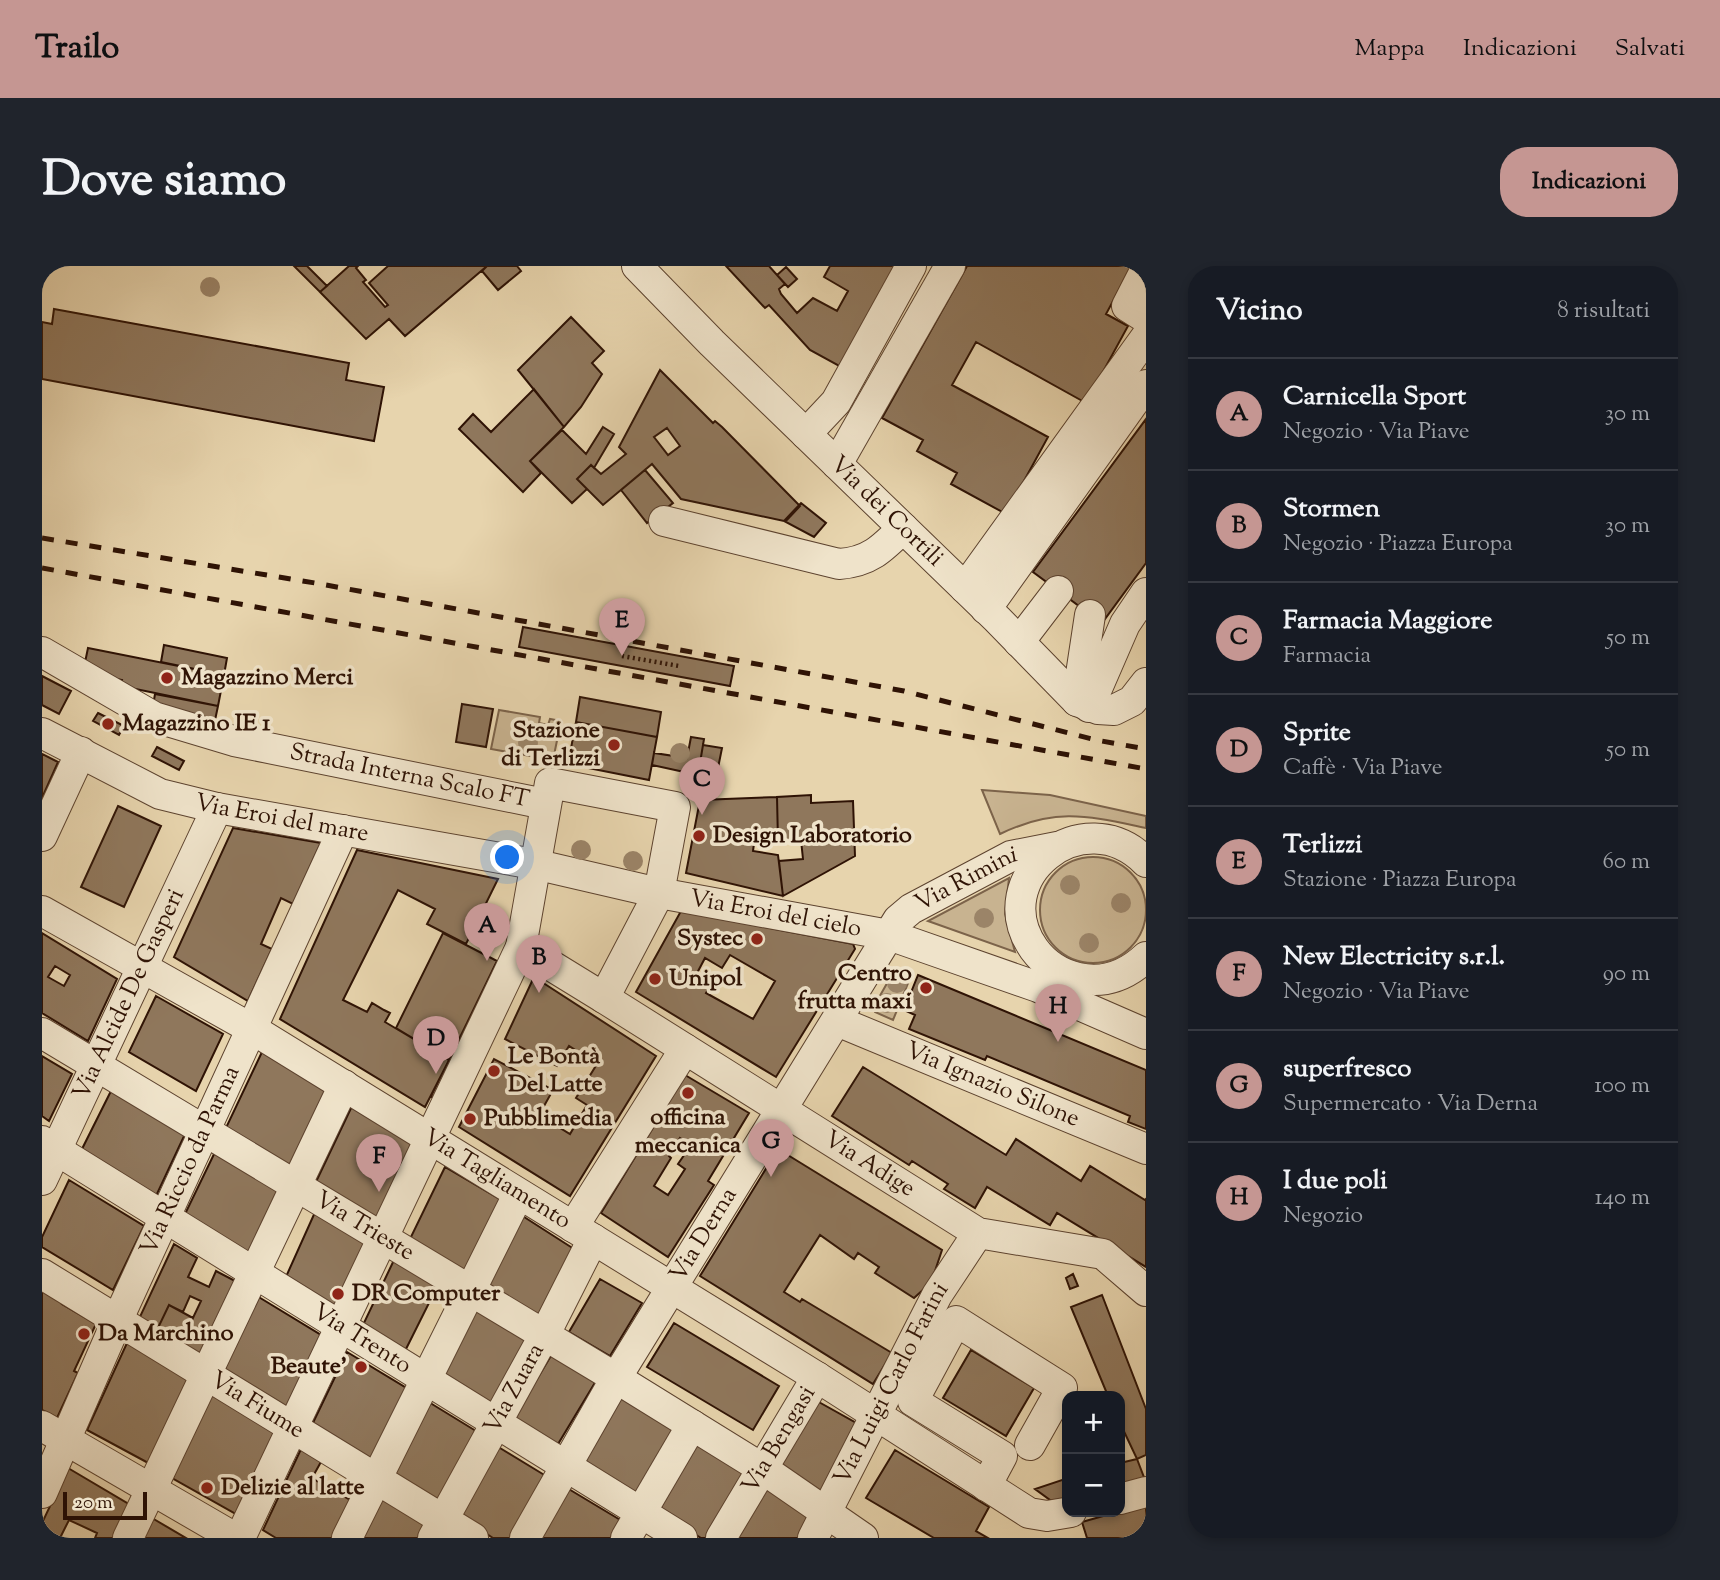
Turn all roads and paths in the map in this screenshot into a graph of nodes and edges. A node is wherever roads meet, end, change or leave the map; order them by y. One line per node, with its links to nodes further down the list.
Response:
1 (638, 266): 8 (street, Via dei Cortili)
2 (911, 266): 8 (street)
3 (950, 266): 9 (street)
4 (1146, 269): 5 (street)
5 (1146, 318)
6 (1146, 337): 12 (street)
7 (1146, 385): 15 (street)
8 (806, 434): 9 (street, Via dei Cortili)
9 (837, 464): 11 (street, Via dei Cortili)
10 (664, 521): 11 (street)
11 (903, 528): 12 (street, Via dei Cortili)
12 (965, 589): 15 (street, Via dei Cortili)
13 (1058, 591): 17 (street)
14 (1146, 593): 22 (street)
15 (986, 609): 17 (street, Via dei Cortili)
16 (1090, 615): 22 (street)
17 (1019, 642): 22 (street, Via dei Cortili)
18 (42, 652): 25 (street, Strada Interna Scalo FT)
19 (622, 656): 20 (path)
20 (679, 666)
21 (1146, 683): 22 (street)
22 (1083, 704)
23 (42, 733): 24 (street, Via Eroi del mare)
24 (81, 752): 26 (street, Via Eroi del mare); 28 (street)
25 (545, 804): 31 (street); 32 (street)
26 (217, 808): 27 (street, Via Eroi del mare); 37 (street, Via Alcide De Gasperi)
27 (343, 830): 31 (street, Via Eroi del mare); 42 (street, Via Riccio da Parma)
28 (42, 836)
29 (1057, 847): 30 (street, Via Rimini); 34 (street, Via Rimini); 38 (street)
30 (1146, 862)
31 (534, 864): 32 (street, Via Eroi del mare); 35 (street)
32 (660, 893): 34 (street, Via Eroi del cielo); 40 (street)
33 (42, 911): 37 (street, Via Tagliamento)
34 (889, 935): 39 (street, Via Eroi del cielo); 41 (street, Via Derna)
35 (521, 947): 40 (street, Via Adige); 50 (street)
36 (1146, 957): 38 (street)
37 (143, 967): 42 (street, Via Tagliamento); 46 (street, Via Alcide De Gasperi)
38 (1074, 978): 39 (street)
39 (1038, 987): 44 (street, Via Eroi del cielo)
40 (604, 998): 45 (street, Via Adige)
41 (837, 1021): 48 (street, Via Derna); 52 (street, Via Ignazio Silone)
42 (252, 1029): 47 (street, Via Tagliamento); 49 (street, Via Riccio da Parma)
43 (42, 1033): 46 (street, Via Trieste)
44 (1146, 1034)
45 (685, 1048): 48 (street, Via Adige); 57 (street, Via Zuara)
46 (95, 1064): 49 (street, Via Trieste); 51 (street, Via Alcide De Gasperi)
47 (344, 1085): 50 (street, Via Tagliamento); 54 (street)
48 (782, 1109): 58 (street, Via Adige); 62 (street, Via Derna)
49 (204, 1131): 54 (street, Via Trieste); 56 (street, Via Riccio da Parma)
50 (430, 1139): 55 (street, Via Tagliamento); 59 (street)
51 (49, 1145): 53 (street, Via Alcide De Gasperi); 56 (street, Via Trento)
52 (1146, 1149)
53 (42, 1180)
54 (296, 1186): 59 (street, Via Trieste); 60 (street)
55 (518, 1195): 57 (street, Via Tagliamento); 63 (street)
56 (166, 1217): 60 (street, Via Trento); 65 (street, Via Riccio da Parma)
57 (583, 1233): 62 (street, Via Tagliamento); 67 (street, Via Zuara)
58 (978, 1233): 64 (street, Via Adige); 72 (street, Via Luigi Carlo Farini)
59 (383, 1238): 63 (street, Via Trieste); 66 (street)
60 (256, 1273): 66 (street, Via Trento); 68 (street)
61 (42, 1275): 65 (street, Via Fiume)
62 (672, 1287): 69 (street, Via Tagliamento); 70 (street, Via Derna)
63 (471, 1290): 67 (street, Via Trieste); 71 (street)
64 (1146, 1291)
65 (117, 1321): 68 (street, Via Fiume); 76 (street, Via Riccio da Parma)
66 (341, 1326): 71 (street, Via Trento); 75 (street)
67 (545, 1334): 70 (street, Via Trieste); 73 (street, Via Zuara)
68 (206, 1375): 75 (street, Via Fiume); 82 (street)
69 (817, 1377): 72 (street, Via Tagliamento); 79 (street, Via Bengasi)
70 (616, 1378): 74 (street, Via Trieste); 78 (street, Via Derna)
71 (427, 1380): 73 (street, Via Trento); 80 (street)
72 (876, 1415): 81 (street, Via Tagliamento); 86 (street, Via Luigi Carlo Farini)
73 (496, 1423): 78 (street, Via Trento); 89 (street, Via Zuara)
74 (692, 1425): 79 (street, Via Trieste); 87 (street)
75 (293, 1428): 80 (street, Via Fiume); 91 (street)
76 (54, 1433): 82 (street); 84 (street, Via Riccio da Parma)
77 (1030, 1445): 81 (street)
78 (566, 1466): 87 (street, Via Trento); 94 (street, Via Derna)
79 (763, 1469): 86 (street, Via Trieste); 97 (street, Via Bengasi)
80 (376, 1479): 89 (street, Via Fiume); 92 (street)
81 (986, 1486): 88 (street, Via Tagliamento)
82 (152, 1489): 90 (street); 91 (street)
83 (1146, 1492): 85 (street)
84 (42, 1493)
85 (1125, 1498)
86 (827, 1511): 98 (street, Via Luigi Carlo Farini); 99 (street, Via Trieste)
87 (641, 1513): 95 (street); 96 (street, Via Trento)
88 (1062, 1514)
89 (438, 1529): 93 (street, Via Fiume)
90 (128, 1538)
91 (238, 1538)
92 (346, 1538)
93 (473, 1538)
94 (525, 1538)
95 (626, 1538)
96 (682, 1538)
97 (721, 1538)
98 (813, 1538)
99 (863, 1538)

